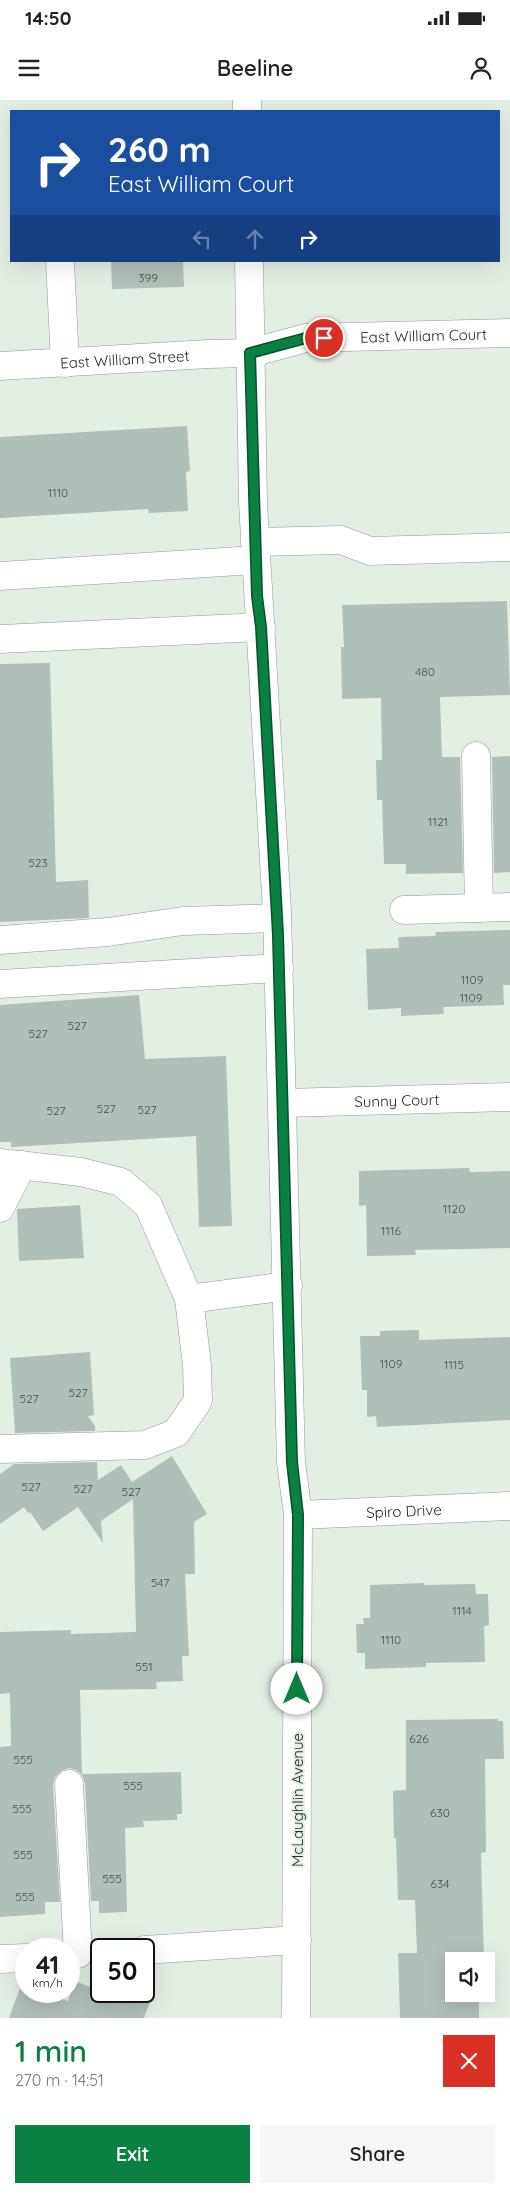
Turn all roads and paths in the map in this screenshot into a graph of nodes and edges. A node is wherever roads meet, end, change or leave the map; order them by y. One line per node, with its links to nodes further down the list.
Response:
1 (60, 262): 5 (main road)
2 (249, 262): 4 (main road, McLaughlin Avenue)
3 (510, 333): 4 (main road, East William Court)
4 (250, 353): 5 (main road, East William Street); 8 (main road, McLaughlin Avenue)
5 (65, 363): 6 (main road, East William Street)
6 (0, 366)
7 (510, 547): 8 (main road)
8 (255, 551): 9 (main road); 10 (main road, McLaughlin Avenue)
9 (0, 576)
10 (261, 627): 11 (main road); 16 (main road, McLaughlin Avenue)
11 (0, 639)
12 (476, 756): 14 (main road)
13 (510, 907): 14 (main road)
14 (479, 908): 15 (main road)
15 (404, 910)
16 (277, 918): 17 (main road); 18 (main road, McLaughlin Avenue)
17 (0, 940)
18 (279, 968): 19 (main road); 21 (main road, McLaughlin Avenue)
19 (0, 984)
20 (510, 1097): 21 (main road, Sunny Court)
21 (283, 1103): 24 (main road, McLaughlin Avenue)
22 (11, 1164): 23 (main road); 25 (main road)
23 (0, 1208)
24 (288, 1286): 25 (main road); 28 (main road, McLaughlin Avenue)
25 (189, 1299): 26 (main road)
26 (0, 1450)
27 (510, 1506): 28 (main road, Spiro Drive)
28 (298, 1515): 30 (main road, McLaughlin Avenue)
29 (69, 1784): 32 (main road)
30 (297, 1940): 31 (main road); 35 (main road, McLaughlin Avenue)
31 (155, 1949)
32 (83, 1954)
33 (15, 1958): 34 (main road)
34 (0, 1959)
35 (296, 2018)

